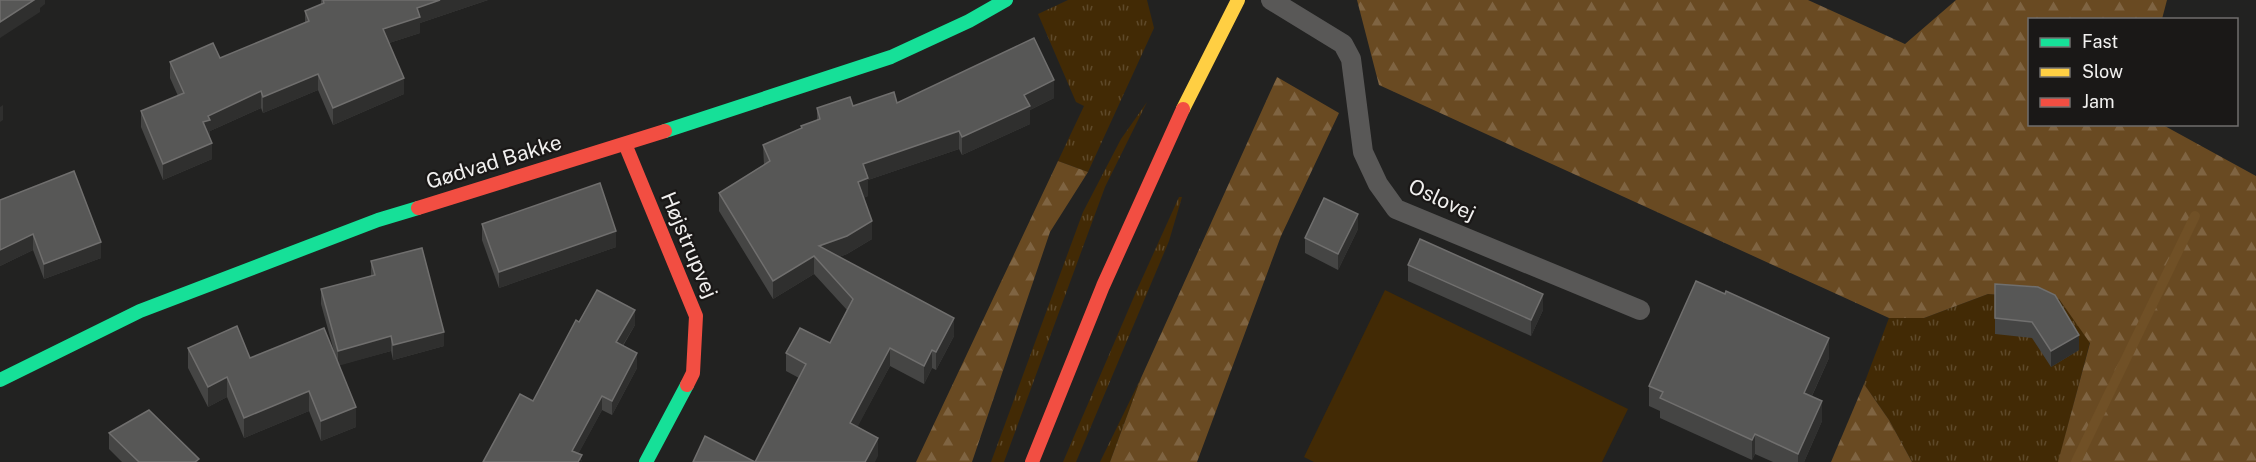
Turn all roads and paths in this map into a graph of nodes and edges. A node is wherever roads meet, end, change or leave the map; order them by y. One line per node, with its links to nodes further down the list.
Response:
1 (1006, 0): 4 (street, Gødvad Bakke)
2 (1238, 0): 8 (street)
3 (1271, 0): 5 (lane, Oslovej)
4 (625, 144): 6 (street, Gødvad Bakke); 7 (street, Højstrupvej)
5 (1640, 310)
6 (0, 380)
7 (646, 462)
8 (1032, 462)

